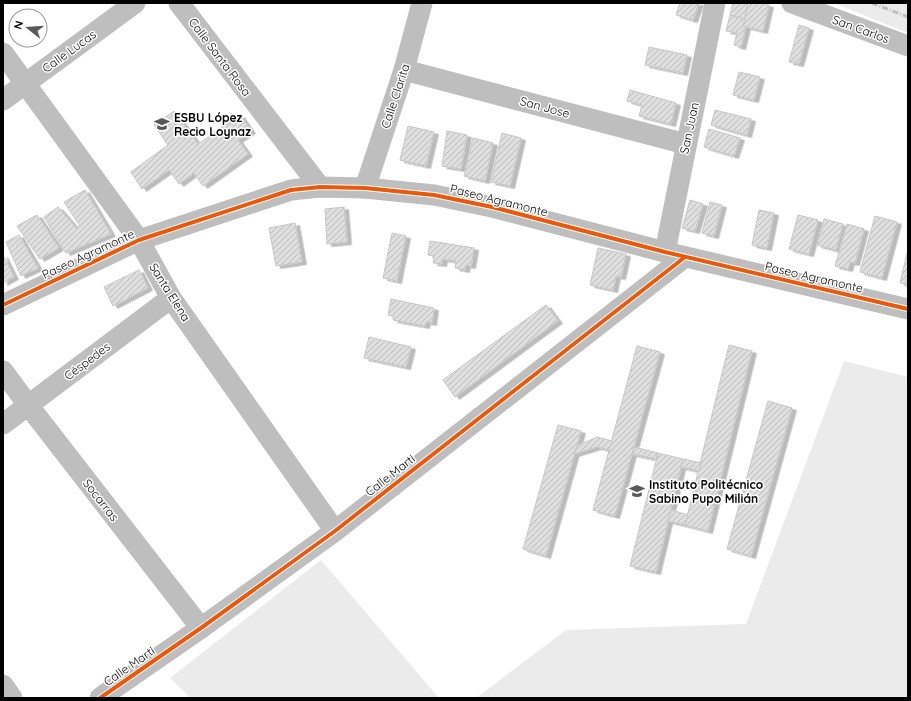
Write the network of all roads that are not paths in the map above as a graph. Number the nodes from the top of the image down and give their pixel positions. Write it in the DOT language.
graph roads {
  1 [pos="135,3"];
  2 [pos="179,3"];
  3 [pos="715,3"];
  4 [pos="792,3"];
  5 [pos="418,6"];
  6 [pos="908,46"];
  7 [pos="3,53"];
  8 [pos="404,70"];
  9 [pos="25,83"];
  10 [pos="3,100"];
  11 [pos="686,144"];
  12 [pos="320,187"];
  13 [pos="365,188"];
  14 [pos="139,240"];
  15 [pos="665,252"];
  16 [pos="685,257"];
  17 [pos="171,298"];
  18 [pos="3,305"];
  19 [pos="908,309"];
  20 [pos="3,371"];
  21 [pos="28,405"];
  22 [pos="3,424"];
  23 [pos="335,531"];
  24 [pos="201,628"];
  25 [pos="3,685"];
  26 [pos="12,698"];
  27 [pos="100,698"];
  1 -- 9 [label="street, Calle Lucas"];
  2 -- 12 [label="street, Calle Santa Rosa"];
  3 -- 11 [label="street, San Juan"];
  4 -- 6 [label="street, San Carlos"];
  5 -- 8 [label="street, Calle Clarita"];
  7 -- 9 [label="street, Santa Elena"];
  8 -- 11 [label="street, San Jose"];
  8 -- 13 [label="street, Calle Clarita"];
  9 -- 10 [label="street, Calle Lucas"];
  9 -- 14 [label="street, Santa Elena"];
  11 -- 15 [label="street, San Juan"];
  12 -- 13 [label="street, Paseo Agramonte"];
  12 -- 14 [label="street, Paseo Agramonte"];
  13 -- 15 [label="street, Paseo Agramonte"];
  14 -- 17 [label="street, Santa Elena"];
  14 -- 18 [label="street, Paseo Agramonte"];
  15 -- 16 [label="street, Paseo Agramonte"];
  16 -- 19 [label="street, Paseo Agramonte"];
  16 -- 23 [label="street, Calle Marti"];
  17 -- 21 [label="street, Céspedes"];
  17 -- 23 [label="street, Santa Elena"];
  20 -- 21 [label="street, Socarras"];
  21 -- 22 [label="street, Céspedes"];
  21 -- 24 [label="street, Socarras"];
  23 -- 24 [label="street, Calle Marti"];
  24 -- 27 [label="street, Calle Marti"];
  25 -- 26 [label="street"];
}
